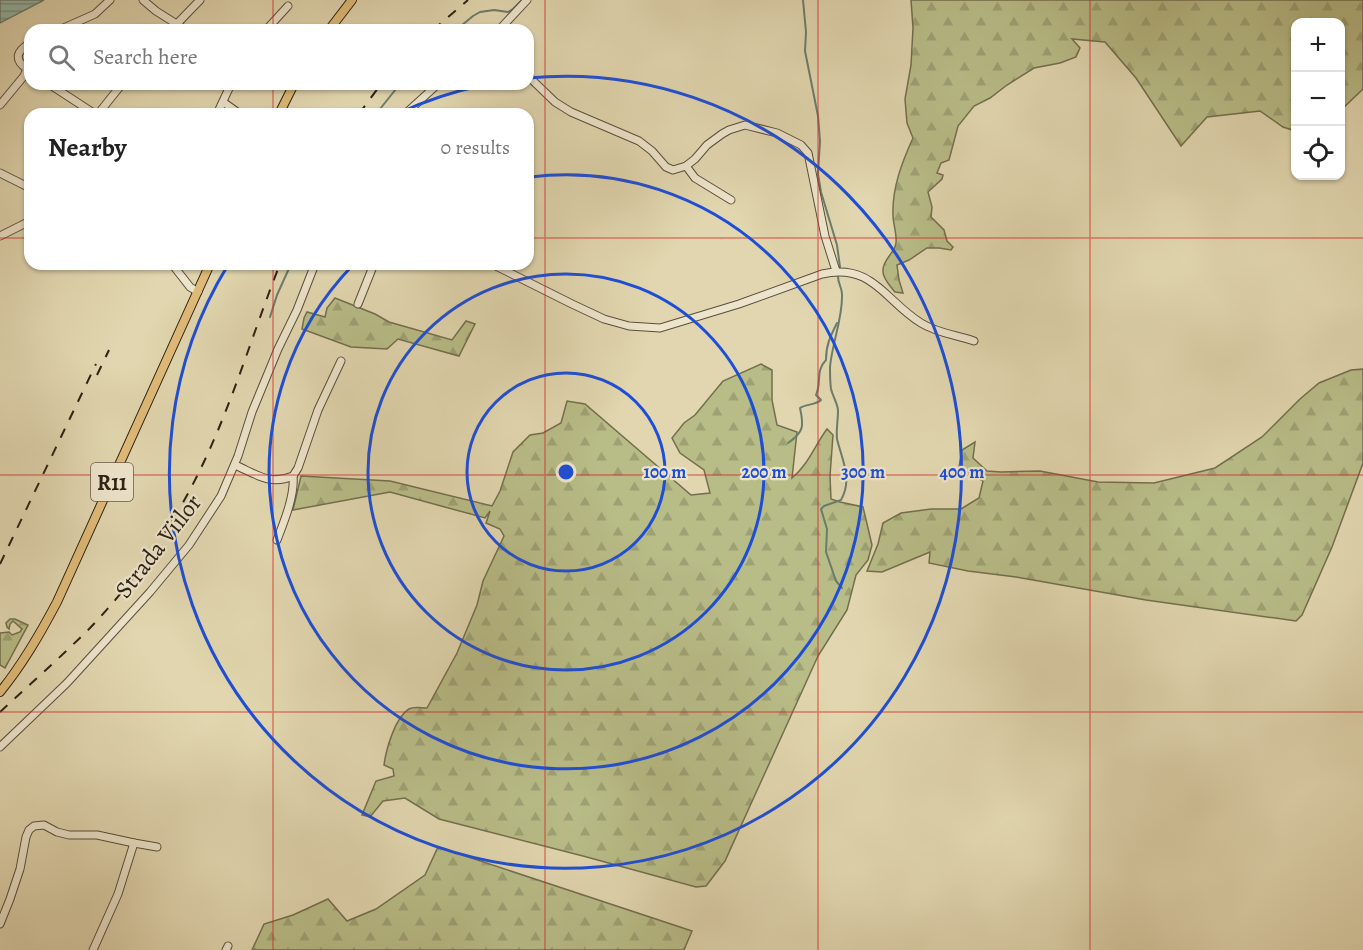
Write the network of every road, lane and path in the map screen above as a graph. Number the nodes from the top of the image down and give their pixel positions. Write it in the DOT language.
graph roads {
  1 [pos="110,0"];
  2 [pos="143,0"];
  3 [pos="200,0"];
  4 [pos="352,0"];
  5 [pos="527,0"];
  6 [pos="288,6"];
  7 [pos="72,24"];
  8 [pos="178,24"];
  9 [pos="272,24"];
  10 [pos="334,24"];
  11 [pos="505,24"];
  12 [pos="24,47"];
  13 [pos="24,67"];
  14 [pos="24,76"];
  15 [pos="534,82"];
  16 [pos="59,90"];
  17 [pos="118,90"];
  18 [pos="228,90"];
  19 [pos="291,90"];
  20 [pos="431,90"];
  21 [pos="223,102"];
  22 [pos="0,105"];
  23 [pos="87,108"];
  24 [pos="102,108"];
  25 [pos="220,108"];
  26 [pos="232,108"];
  27 [pos="282,108"];
  28 [pos="412,108"];
  29 [pos="686,166"];
  30 [pos="0,173"];
  31 [pos="24,185"];
  32 [pos="730,200"];
  33 [pos="24,224"];
  34 [pos="0,236"];
  35 [pos="177,270"];
  36 [pos="207,270"];
  37 [pos="313,270"];
  38 [pos="372,270"];
  39 [pos="504,270"];
  40 [pos="836,271"];
  41 [pos="198,292"];
  42 [pos="358,304"];
  43 [pos="974,341"];
  44 [pos="341,361"];
  45 [pos="235,465"];
  46 [pos="293,476"];
  47 [pos="277,540"];
  48 [pos="0,692"];
  49 [pos="0,747"];
  50 [pos="134,843"];
  51 [pos="157,848"];
  52 [pos="0,924"];
  53 [pos="93,950"];
  1 -- 7 [label="street"];
  2 -- 8 [label="street"];
  3 -- 8 [label="street"];
  4 -- 10 [label="main road"];
  5 -- 11 [label="street"];
  6 -- 9 [label="street"];
  12 -- 13 [label="street"];
  14 -- 22 [label="street"];
  15 -- 29 [label="street"];
  16 -- 23 [label="street"];
  17 -- 24 [label="street"];
  18 -- 21 [label="street"];
  19 -- 27 [label="main road"];
  20 -- 28 [label="street"];
  21 -- 25 [label="street"];
  21 -- 26 [label="street"];
  29 -- 32 [label="street"];
  29 -- 40 [label="street"];
  30 -- 31 [label="street"];
  33 -- 34 [label="street"];
  35 -- 41 [label="street"];
  36 -- 41 [label="main road, R11"];
  37 -- 45 [label="street, Strada Viilor"];
  38 -- 42 [label="street"];
  39 -- 40 [label="street"];
  40 -- 43 [label="street"];
  41 -- 48 [label="main road, R11"];
  44 -- 46 [label="street"];
  45 -- 46 [label="street"];
  45 -- 49 [label="street, Strada Viilor"];
  46 -- 47 [label="street"];
  50 -- 51 [label="street"];
  50 -- 52 [label="street"];
  50 -- 53 [label="street"];
}
